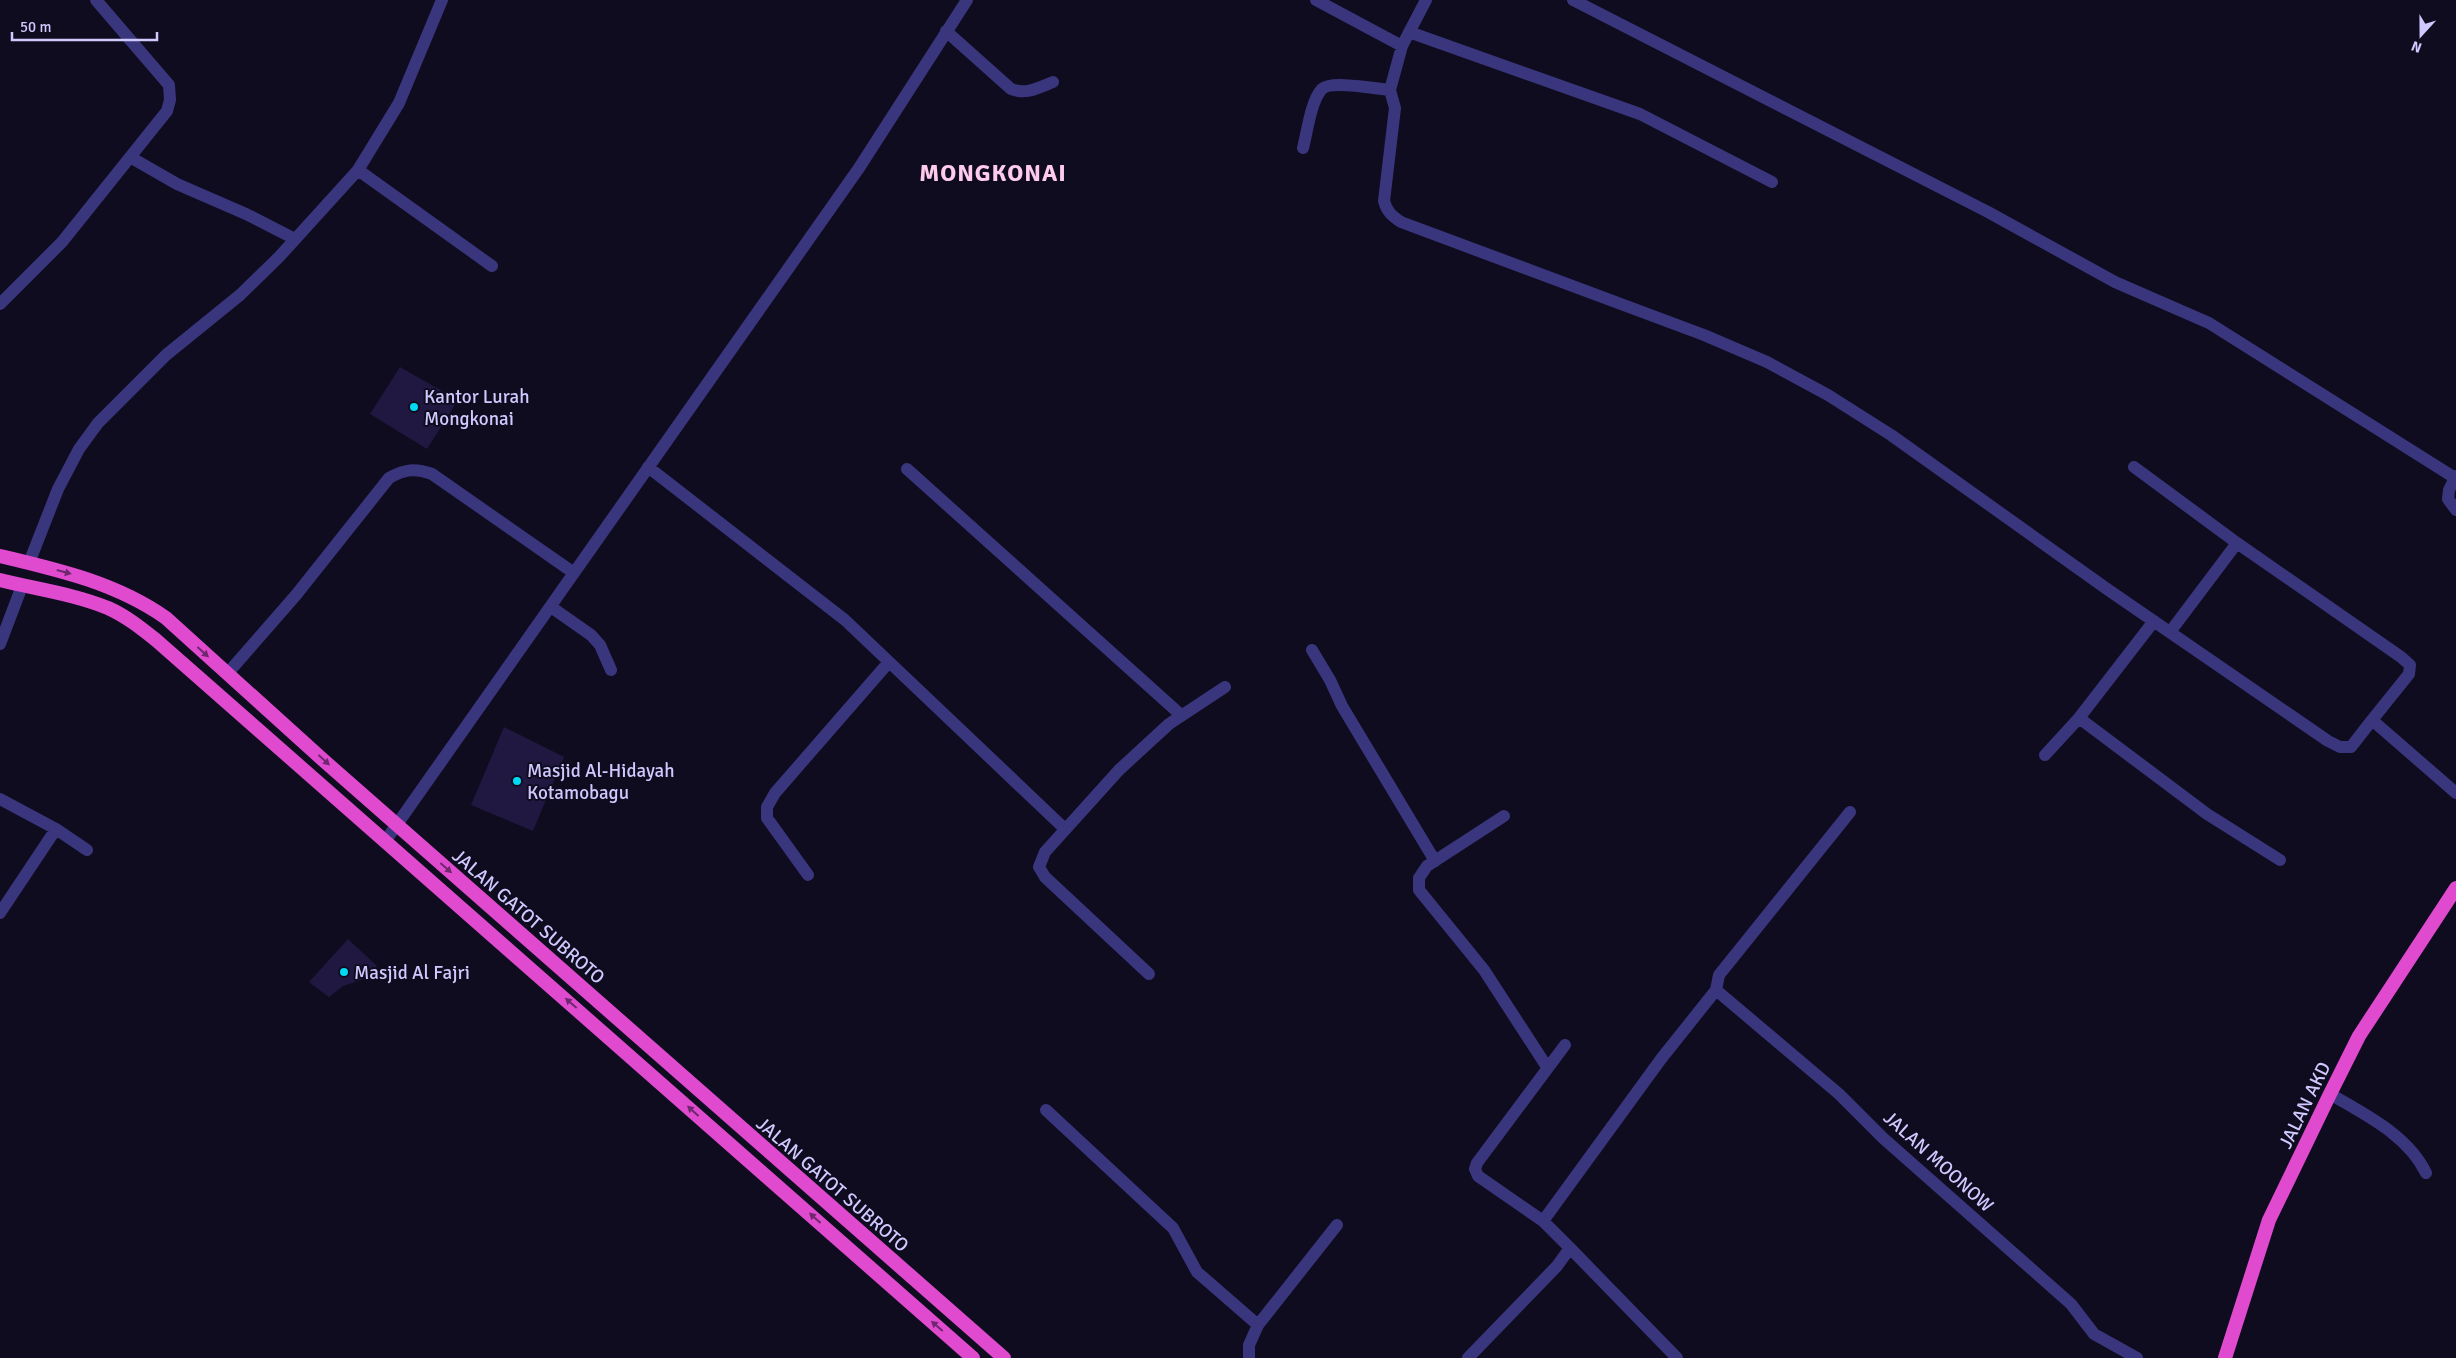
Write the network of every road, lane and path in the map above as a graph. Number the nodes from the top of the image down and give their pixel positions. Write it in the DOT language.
graph roads {
  1 [pos="96,0"];
  2 [pos="442,0"];
  3 [pos="967,0"];
  4 [pos="1316,0"];
  5 [pos="1426,0"];
  6 [pos="1573,0"];
  7 [pos="946,31"];
  8 [pos="1409,32"];
  9 [pos="1402,46"];
  10 [pos="1053,82"];
  11 [pos="1390,90"];
  12 [pos="1303,148"];
  13 [pos="130,157"];
  14 [pos="358,170"];
  15 [pos="1772,182"];
  16 [pos="295,238"];
  17 [pos="492,266"];
  18 [pos="0,304"];
  19 [pos="648,467"];
  20 [pos="2134,467"];
  21 [pos="908,469"];
  22 [pos="2455,477"];
  23 [pos="2456,510"];
  24 [pos="2237,543"];
  25 [pos="0,556"];
  26 [pos="29,563"];
  27 [pos="574,573"];
  28 [pos="0,580"];
  29 [pos="22,586"];
  30 [pos="550,607"];
  31 [pos="2154,621"];
  32 [pos="2170,632"];
  33 [pos="0,644"];
  34 [pos="1312,650"];
  35 [pos="889,662"];
  36 [pos="611,670"];
  37 [pos="227,674"];
  38 [pos="1224,687"];
  39 [pos="1181,715"];
  40 [pos="2078,718"];
  41 [pos="2372,720"];
  42 [pos="2045,755"];
  43 [pos="2456,793"];
  44 [pos="0,799"];
  45 [pos="1850,812"];
  46 [pos="1504,816"];
  47 [pos="397,825"];
  48 [pos="56,829"];
  49 [pos="1065,829"];
  50 [pos="386,840"];
  51 [pos="88,850"];
  52 [pos="2280,860"];
  53 [pos="1435,861"];
  54 [pos="808,875"];
  55 [pos="2456,888"];
  56 [pos="0,913"];
  57 [pos="1149,974"];
  58 [pos="1716,990"];
  59 [pos="1565,1044"];
  60 [pos="1547,1067"];
  61 [pos="2330,1094"];
  62 [pos="1046,1110"];
  63 [pos="2426,1173"];
  64 [pos="1543,1221"];
  65 [pos="1337,1225"];
  66 [pos="1570,1248"];
  67 [pos="1258,1325"];
  68 [pos="973,1358"];
  69 [pos="1004,1358"];
  70 [pos="1249,1358"];
  71 [pos="1468,1358"];
  72 [pos="1677,1358"];
  73 [pos="2137,1358"];
  74 [pos="2225,1358"];
  1 -- 13 [label="street"];
  2 -- 14 [label="street"];
  3 -- 7 [label="street"];
  4 -- 9 [label="street"];
  5 -- 8 [label="street"];
  6 -- 22 [label="street"];
  7 -- 10 [label="street"];
  7 -- 19 [label="street"];
  8 -- 9 [label="street"];
  8 -- 15 [label="street"];
  9 -- 11 [label="street"];
  11 -- 12 [label="street"];
  11 -- 31 [label="street"];
  13 -- 16 [label="street"];
  13 -- 18 [label="street"];
  14 -- 16 [label="street"];
  14 -- 17 [label="street"];
  16 -- 26 [label="street"];
  19 -- 27 [label="street"];
  19 -- 35 [label="street"];
  20 -- 24 [label="street"];
  21 -- 39 [label="street"];
  22 -- 23 [label="street"];
  24 -- 32 [label="street"];
  24 -- 41 [label="street"];
  25 -- 26 [label="highway, JALAN GATOT SUBROTO"];
  26 -- 37 [label="highway, JALAN GATOT SUBROTO, one-way"];
  27 -- 30 [label="street"];
  27 -- 37 [label="street"];
  28 -- 29 [label="highway, JALAN GATOT SUBROTO"];
  29 -- 33 [label="street"];
  29 -- 50 [label="highway, JALAN GATOT SUBROTO"];
  30 -- 36 [label="street"];
  30 -- 47 [label="street"];
  31 -- 32 [label="street"];
  31 -- 40 [label="street"];
  32 -- 41 [label="street"];
  34 -- 53 [label="street"];
  35 -- 49 [label="street"];
  35 -- 54 [label="street"];
  37 -- 47 [label="highway, JALAN GATOT SUBROTO, one-way"];
  38 -- 39 [label="street"];
  39 -- 49 [label="street"];
  40 -- 42 [label="street"];
  40 -- 52 [label="street"];
  41 -- 43 [label="street"];
  44 -- 48 [label="street"];
  45 -- 58 [label="street"];
  46 -- 53 [label="street"];
  47 -- 50 [label="street"];
  47 -- 69 [label="highway, JALAN GATOT SUBROTO, one-way"];
  48 -- 51 [label="street"];
  48 -- 56 [label="street"];
  49 -- 57 [label="street"];
  68 -- 50 [label="highway, JALAN GATOT SUBROTO, one-way"];
  53 -- 60 [label="street"];
  55 -- 61 [label="highway, JALAN AKD"];
  58 -- 64 [label="street"];
  58 -- 73 [label="street, JALAN MOONOW"];
  59 -- 60 [label="street"];
  60 -- 64 [label="street"];
  61 -- 63 [label="street"];
  61 -- 74 [label="highway, JALAN AKD"];
  62 -- 67 [label="street"];
  64 -- 66 [label="street"];
  65 -- 67 [label="street"];
  66 -- 71 [label="street"];
  66 -- 72 [label="street"];
  67 -- 70 [label="street"];
}
